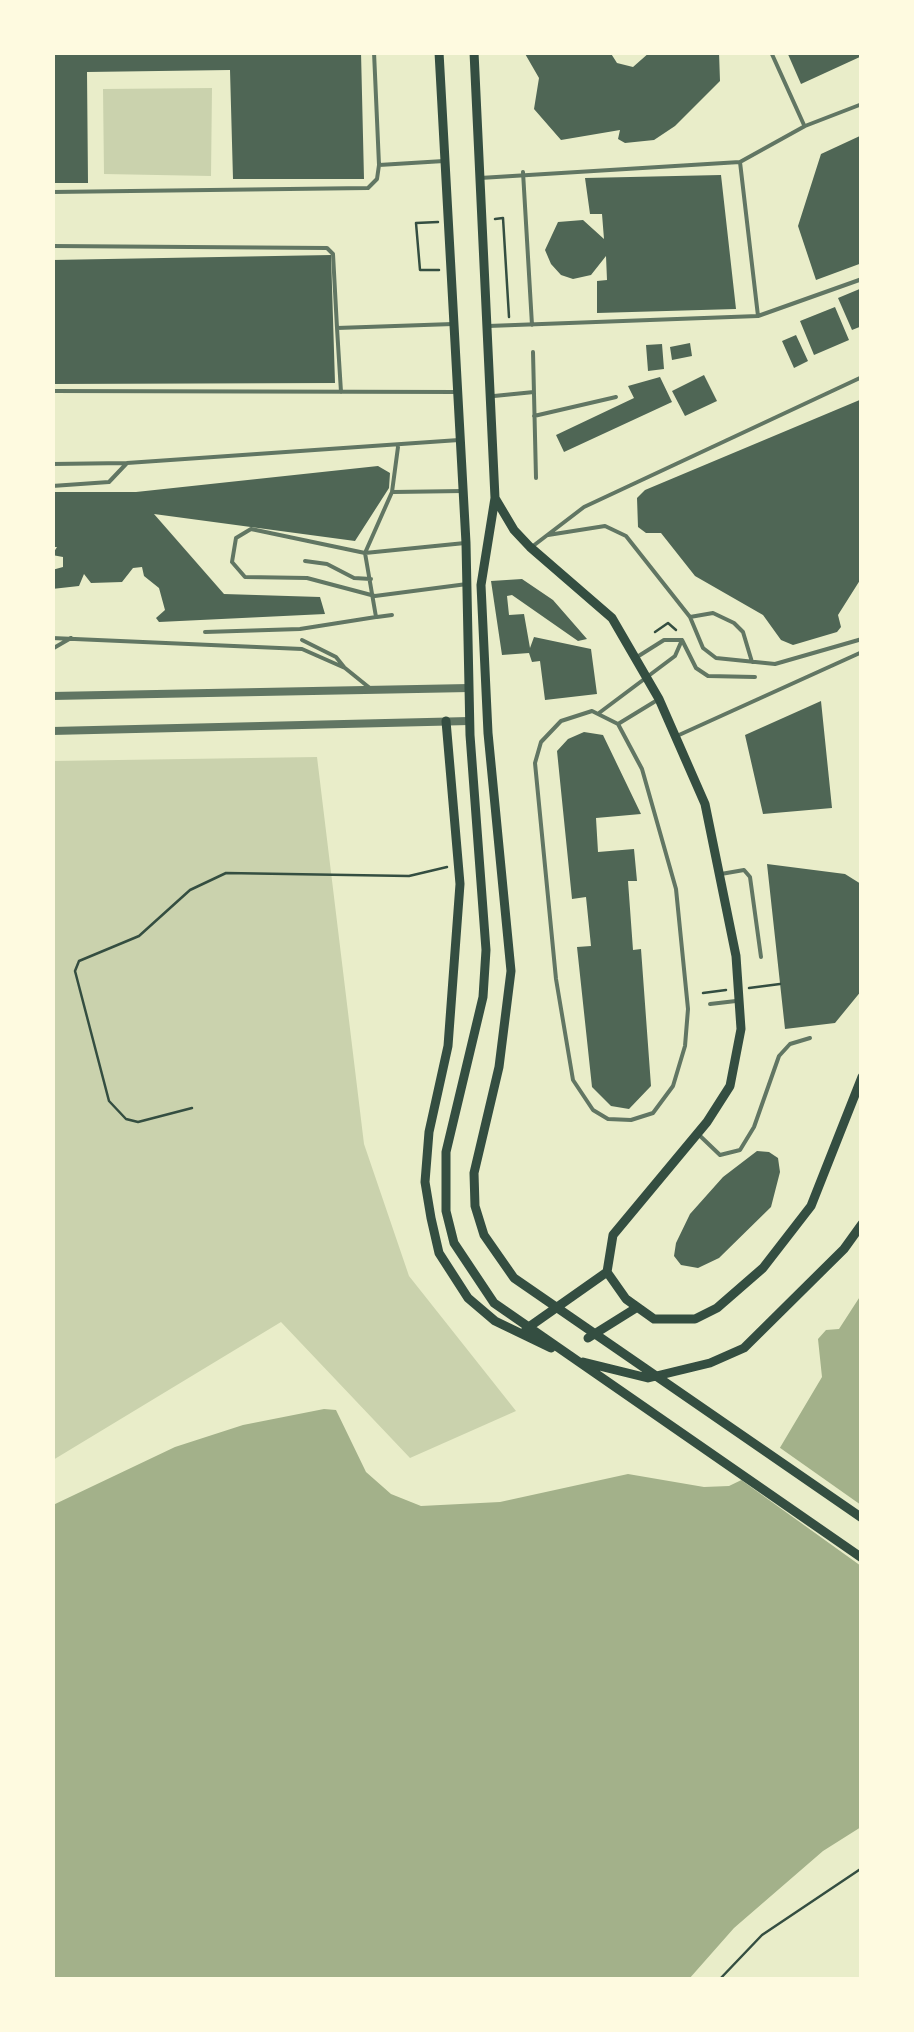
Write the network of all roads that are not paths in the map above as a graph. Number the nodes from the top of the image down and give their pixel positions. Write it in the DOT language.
graph roads {
  1 [pos="374,52"];
  2 [pos="440,52"];
  3 [pos="474,52"];
  4 [pos="771,52"];
  5 [pos="862,104"];
  6 [pos="805,126"];
  7 [pos="444,160"];
  8 [pos="740,162"];
  9 [pos="378,165"];
  10 [pos="523,172"];
  11 [pos="480,178"];
  12 [pos="52,192"];
  13 [pos="52,246"];
  14 [pos="862,280"];
  15 [pos="758,316"];
  16 [pos="453,324"];
  17 [pos="532,325"];
  18 [pos="485,326"];
  19 [pos="337,328"];
  20 [pos="533,352"];
  21 [pos="862,377"];
  22 [pos="52,391"];
  23 [pos="341,392"];
  24 [pos="457,392"];
  25 [pos="534,392"];
  26 [pos="489,396"];
  27 [pos="616,397"];
  28 [pos="534,416"];
  29 [pos="460,440"];
  30 [pos="398,446"];
  31 [pos="52,464"];
  32 [pos="128,464"];
  33 [pos="536,478"];
  34 [pos="52,486"];
  35 [pos="392,492"];
  36 [pos="463,492"];
  37 [pos="495,498"];
  38 [pos="548,535"];
  39 [pos="466,543"];
  40 [pos="530,548"];
  41 [pos="365,553"];
  42 [pos="305,561"];
  43 [pos="371,579"];
  44 [pos="467,584"];
  45 [pos="375,596"];
  46 [pos="392,615"];
  47 [pos="690,617"];
  48 [pos="376,618"];
  49 [pos="300,629"];
  50 [pos="205,632"];
  51 [pos="52,638"];
  52 [pos="72,638"];
  53 [pos="862,639"];
  54 [pos="302,640"];
  55 [pos="682,640"];
  56 [pos="52,648"];
  57 [pos="302,649"];
  58 [pos="862,652"];
  59 [pos="636,657"];
  60 [pos="752,662"];
  61 [pos="345,668"];
  62 [pos="646,676"];
  63 [pos="755,677"];
  64 [pos="469,688"];
  65 [pos="372,690"];
  66 [pos="52,696"];
  67 [pos="659,699"];
  68 [pos="599,712"];
  69 [pos="469,721"];
  70 [pos="446,722"];
  71 [pos="618,724"];
  72 [pos="52,731"];
  73 [pos="676,736"];
  74 [pos="722,874"];
  75 [pos="761,957"];
  76 [pos="740,1001"];
  77 [pos="710,1004"];
  78 [pos="810,1038"];
  79 [pos="862,1076"];
  80 [pos="698,1133"];
  81 [pos="862,1224"];
  82 [pos="608,1272"];
  83 [pos="636,1308"];
  84 [pos="519,1334"];
  85 [pos="588,1338"];
  86 [pos="862,1518"];
  87 [pos="862,1558"];
  1 -- 9 [label="lane"];
  2 -- 7 [label="main road"];
  3 -- 11 [label="main road"];
  4 -- 6 [label="lane"];
  5 -- 6 [label="lane"];
  6 -- 8 [label="lane"];
  7 -- 9 [label="lane"];
  7 -- 16 [label="main road"];
  8 -- 10 [label="lane"];
  8 -- 15 [label="lane"];
  9 -- 12 [label="lane"];
  10 -- 11 [label="lane"];
  10 -- 17 [label="lane"];
  11 -- 18 [label="main road"];
  13 -- 19 [label="lane"];
  14 -- 15 [label="lane"];
  15 -- 17 [label="lane"];
  16 -- 19 [label="lane"];
  16 -- 24 [label="main road"];
  17 -- 18 [label="lane"];
  18 -- 26 [label="main road"];
  19 -- 23 [label="lane"];
  20 -- 25 [label="lane"];
  21 -- 38 [label="lane"];
  22 -- 23 [label="lane"];
  23 -- 24 [label="lane"];
  24 -- 29 [label="main road"];
  25 -- 26 [label="lane"];
  25 -- 28 [label="lane"];
  26 -- 37 [label="main road"];
  27 -- 28 [label="lane"];
  28 -- 33 [label="lane"];
  29 -- 30 [label="lane"];
  29 -- 36 [label="main road"];
  30 -- 32 [label="lane"];
  30 -- 35 [label="lane"];
  31 -- 32 [label="lane"];
  32 -- 34 [label="lane"];
  35 -- 36 [label="lane"];
  35 -- 41 [label="lane"];
  36 -- 39 [label="main road"];
  37 -- 40 [label="main road"];
  37 -- 86 [label="main road"];
  38 -- 40 [label="lane"];
  38 -- 47 [label="lane"];
  39 -- 41 [label="lane"];
  39 -- 44 [label="main road"];
  40 -- 59 [label="main road"];
  41 -- 43 [label="lane"];
  41 -- 45 [label="lane"];
  42 -- 43 [label="lane"];
  43 -- 45 [label="lane"];
  44 -- 45 [label="lane"];
  44 -- 64 [label="main road"];
  45 -- 48 [label="lane"];
  46 -- 48 [label="lane"];
  47 -- 60 [label="lane"];
  47 -- 60 [label="lane"];
  48 -- 49 [label="lane"];
  49 -- 50 [label="lane"];
  49 -- 54 [label="lane"];
  51 -- 52 [label="lane"];
  52 -- 56 [label="lane"];
  52 -- 57 [label="lane"];
  53 -- 60 [label="lane"];
  54 -- 57 [label="lane"];
  54 -- 61 [label="lane"];
  55 -- 59 [label="lane"];
  55 -- 62 [label="lane"];
  55 -- 63 [label="lane"];
  57 -- 61 [label="lane"];
  58 -- 73 [label="lane"];
  59 -- 62 [label="main road"];
  61 -- 65 [label="lane"];
  62 -- 67 [label="main road"];
  62 -- 68 [label="lane"];
  64 -- 65 [label="street"];
  64 -- 69 [label="main road"];
  65 -- 66 [label="street"];
  67 -- 71 [label="lane"];
  67 -- 73 [label="main road"];
  68 -- 71 [label="lane"];
  68 -- 71 [label="lane"];
  69 -- 70 [label="street"];
  69 -- 87 [label="main road"];
  70 -- 72 [label="street"];
  70 -- 84 [label="main road"];
  73 -- 74 [label="main road"];
  74 -- 75 [label="lane"];
  74 -- 76 [label="main road"];
  76 -- 77 [label="lane"];
  76 -- 80 [label="main road"];
  78 -- 80 [label="lane"];
  79 -- 83 [label="main road"];
  80 -- 82 [label="main road"];
  81 -- 84 [label="main road"];
  82 -- 83 [label="main road"];
  82 -- 84 [label="main road"];
  83 -- 85 [label="main road"];
}
